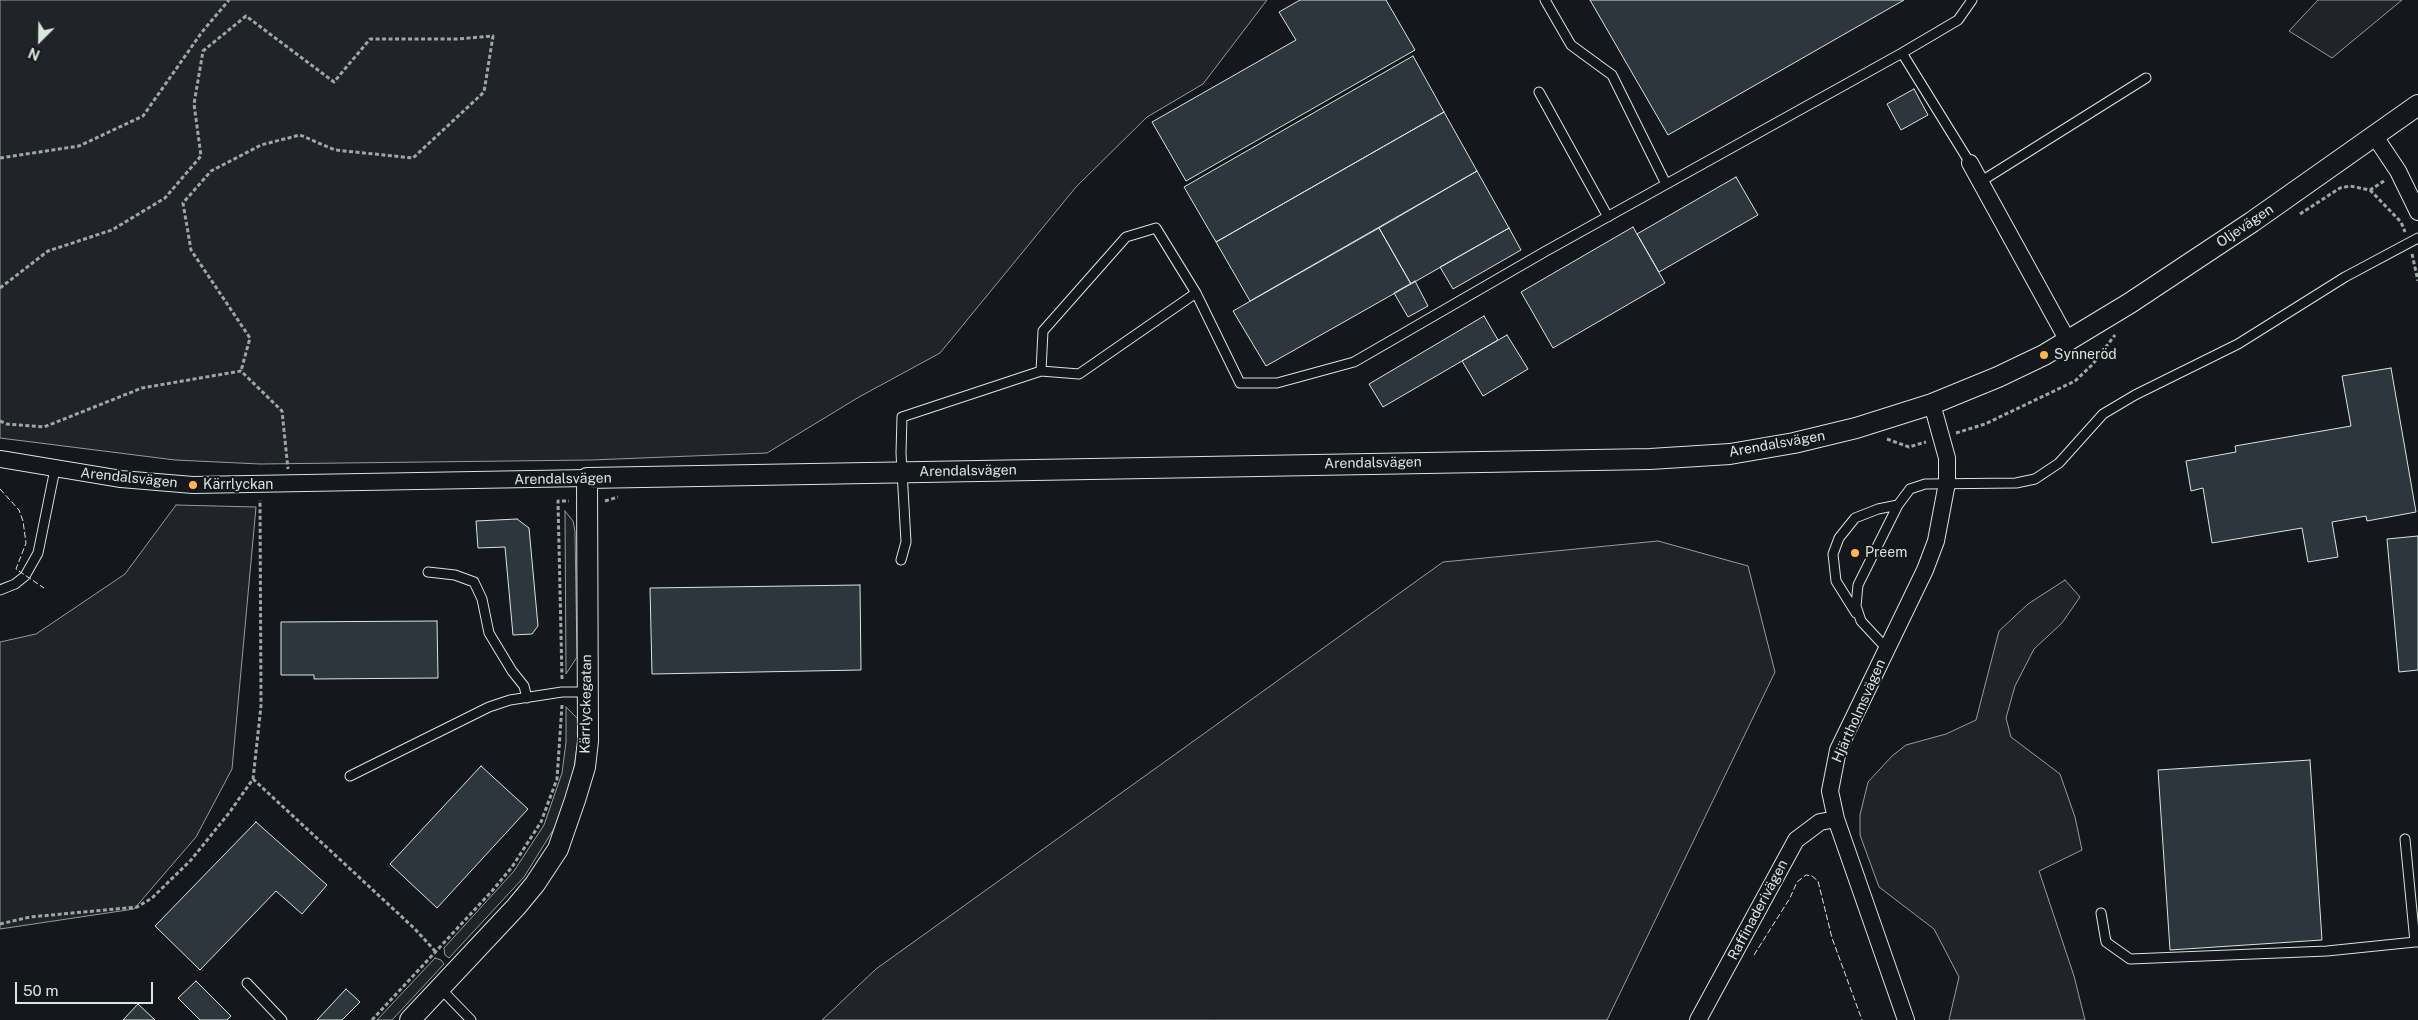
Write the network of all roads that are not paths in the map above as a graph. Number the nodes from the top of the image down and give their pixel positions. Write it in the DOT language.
graph roads {
  1 [pos="1545,0"];
  2 [pos="1972,0"];
  3 [pos="1902,53"];
  4 [pos="2146,78"];
  5 [pos="1539,92"];
  6 [pos="2418,105"];
  7 [pos="2374,135"];
  8 [pos="1970,163"];
  9 [pos="1980,182"];
  10 [pos="1666,184"];
  11 [pos="2418,210"];
  12 [pos="1608,217"];
  13 [pos="2418,238"];
  14 [pos="1196,293"];
  15 [pos="2068,341"];
  16 [pos="1042,371"];
  17 [pos="1932,404"];
  18 [pos="0,459"];
  19 [pos="55,469"];
  20 [pos="903,472"];
  21 [pos="587,478"];
  22 [pos="1947,482"];
  23 [pos="1898,505"];
  24 [pos="901,560"];
  25 [pos="428,572"];
  26 [pos="0,590"];
  27 [pos="1861,621"];
  28 [pos="1887,649"];
  29 [pos="588,692"];
  30 [pos="527,698"];
  31 [pos="350,776"];
  32 [pos="1836,819"];
  33 [pos="2405,839"];
  34 [pos="2101,913"];
  35 [pos="2416,942"];
  36 [pos="247,983"];
  37 [pos="440,988"];
  38 [pos="282,1020"];
  39 [pos="410,1020"];
  40 [pos="471,1020"];
  41 [pos="1698,1020"];
  42 [pos="1906,1020"];
  1 -- 10 [label="lane"];
  2 -- 3 [label="lane"];
  3 -- 8 [label="lane"];
  3 -- 10 [label="lane"];
  4 -- 9 [label="lane"];
  5 -- 12 [label="lane"];
  6 -- 7 [label="street, Oljevägen"];
  7 -- 11 [label="street"];
  7 -- 15 [label="street, Oljevägen"];
  8 -- 9 [label="street"];
  9 -- 15 [label="street"];
  10 -- 12 [label="lane"];
  12 -- 14 [label="lane"];
  13 -- 22 [label="lane"];
  14 -- 16 [label="lane"];
  14 -- 16 [label="lane"];
  15 -- 17 [label="street, Oljevägen"];
  16 -- 20 [label="lane"];
  17 -- 20 [label="street, Arendalsvägen"];
  17 -- 22 [label="street, Hjärtholmsvägen"];
  18 -- 19 [label="street, Arendalsvägen"];
  19 -- 21 [label="street, Arendalsvägen"];
  19 -- 26 [label="lane"];
  20 -- 21 [label="street, Arendalsvägen"];
  20 -- 24 [label="lane"];
  21 -- 29 [label="street, Kärrlyckegatan"];
  22 -- 23 [label="lane"];
  22 -- 28 [label="street, Hjärtholmsvägen"];
  23 -- 27 [label="lane"];
  23 -- 27 [label="lane"];
  25 -- 30 [label="lane"];
  27 -- 28 [label="lane"];
  28 -- 32 [label="street, Hjärtholmsvägen"];
  29 -- 30 [label="lane"];
  29 -- 37 [label="street, Kärrlyckegatan"];
  30 -- 31 [label="lane"];
  32 -- 41 [label="street, Raffinaderivägen"];
  32 -- 42 [label="street, Hjärtholmsvägen"];
  33 -- 35 [label="lane"];
  34 -- 35 [label="lane"];
  36 -- 38 [label="lane"];
  37 -- 39 [label="street, Kärrlyckegatan"];
  37 -- 40 [label="lane"];
}
